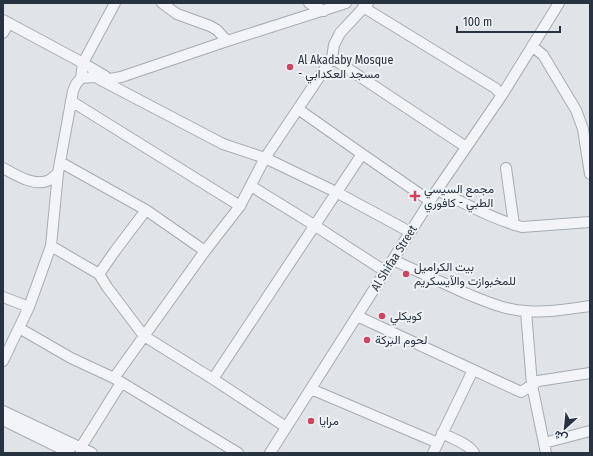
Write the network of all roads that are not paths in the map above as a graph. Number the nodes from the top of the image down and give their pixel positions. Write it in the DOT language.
graph roads {
  1 [pos="115,3"];
  2 [pos="162,3"];
  3 [pos="309,3"];
  4 [pos="346,3"];
  5 [pos="559,3"];
  6 [pos="366,5"];
  7 [pos="324,11"];
  8 [pos="6,22"];
  9 [pos="3,33"];
  10 [pos="227,41"];
  11 [pos="532,46"];
  12 [pos="332,58"];
  13 [pos="83,63"];
  14 [pos="94,77"];
  15 [pos="81,78"];
  16 [pos="110,79"];
  17 [pos="502,95"];
  18 [pos="71,101"];
  19 [pos="298,109"];
  20 [pos="466,147"];
  21 [pos="362,154"];
  22 [pos="265,158"];
  23 [pos="60,162"];
  24 [pos="3,168"];
  25 [pos="506,168"];
  26 [pos="58,173"];
  27 [pos="590,174"];
  28 [pos="251,186"];
  29 [pos="437,190"];
  30 [pos="336,192"];
  31 [pos="430,200"];
  32 [pos="240,206"];
  33 [pos="146,210"];
  34 [pos="590,222"];
  35 [pos="514,224"];
  36 [pos="314,225"];
  37 [pos="410,232"];
  38 [pos="51,246"];
  39 [pos="205,251"];
  40 [pos="393,260"];
  41 [pos="386,272"];
  42 [pos="99,274"];
  43 [pos="3,297"];
  44 [pos="590,306"];
  45 [pos="29,307"];
  46 [pos="526,311"];
  47 [pos="357,316"];
  48 [pos="19,328"];
  49 [pos="144,336"];
  50 [pos="3,361"];
  51 [pos="473,370"];
  52 [pos="590,373"];
  53 [pos="214,379"];
  54 [pos="117,381"];
  55 [pos="532,385"];
  56 [pos="311,389"];
  57 [pos="3,411"];
  58 [pos="3,420"];
  59 [pos="286,427"];
  60 [pos="590,431"];
  61 [pos="440,438"];
  62 [pos="545,448"];
  63 [pos="81,450"];
  64 [pos="70,453"];
  65 [pos="92,453"];
  66 [pos="238,453"];
  67 [pos="270,453"];
  68 [pos="433,453"];
  69 [pos="474,453"];
  1 -- 13 [label="street"];
  2 -- 10 [label="street"];
  3 -- 7 [label="street"];
  4 -- 7 [label="street"];
  5 -- 11 [label="street, Al Shifaa Street"];
  6 -- 12 [label="street"];
  6 -- 17 [label="street"];
  7 -- 10 [label="street"];
  8 -- 9 [label="street"];
  8 -- 13 [label="street"];
  10 -- 16 [label="street"];
  11 -- 17 [label="street, Al Shifaa Street"];
  11 -- 27 [label="street"];
  12 -- 19 [label="street"];
  12 -- 20 [label="street"];
  13 -- 15 [label="street"];
  13 -- 16 [label="street"];
  14 -- 15 [label="street"];
  14 -- 16 [label="street"];
  14 -- 22 [label="street"];
  15 -- 18 [label="street"];
  17 -- 20 [label="street, Al Shifaa Street"];
  18 -- 23 [label="street"];
  18 -- 32 [label="street"];
  19 -- 21 [label="street"];
  19 -- 22 [label="street"];
  20 -- 29 [label="street, Al Shifaa Street"];
  21 -- 30 [label="street"];
  21 -- 31 [label="street"];
  22 -- 28 [label="street"];
  22 -- 30 [label="street"];
  23 -- 26 [label="street"];
  23 -- 33 [label="street"];
  24 -- 26 [label="street"];
  25 -- 35 [label="street"];
  26 -- 38 [label="street"];
  28 -- 32 [label="street"];
  28 -- 36 [label="street"];
  29 -- 31 [label="street, Al Shifaa Street"];
  29 -- 35 [label="street"];
  30 -- 36 [label="street"];
  30 -- 37 [label="street"];
  31 -- 37 [label="street, Al Shifaa Street"];
  32 -- 39 [label="street"];
  33 -- 39 [label="street"];
  33 -- 42 [label="street"];
  34 -- 35 [label="street"];
  36 -- 41 [label="street"];
  36 -- 53 [label="street"];
  37 -- 40 [label="street, Al Shifaa Street"];
  38 -- 42 [label="street"];
  38 -- 45 [label="street"];
  39 -- 49 [label="street"];
  40 -- 41 [label="street, Al Shifaa Street"];
  40 -- 46 [label="street"];
  41 -- 47 [label="street, Al Shifaa Street"];
  42 -- 49 [label="street"];
  43 -- 45 [label="street"];
  44 -- 46 [label="street"];
  45 -- 48 [label="street"];
  46 -- 55 [label="street"];
  47 -- 51 [label="street"];
  47 -- 56 [label="street, Al Shifaa Street"];
  48 -- 50 [label="street"];
  48 -- 54 [label="street"];
  49 -- 53 [label="street"];
  49 -- 54 [label="street"];
  51 -- 55 [label="street"];
  51 -- 61 [label="street"];
  52 -- 55 [label="street"];
  53 -- 59 [label="street"];
  54 -- 63 [label="street"];
  54 -- 66 [label="street"];
  55 -- 62 [label="street"];
  56 -- 59 [label="street, Al Shifaa Street"];
  56 -- 61 [label="street"];
  57 -- 63 [label="street"];
  58 -- 64 [label="street"];
  59 -- 67 [label="street, Al Shifaa Street"];
  60 -- 62 [label="street"];
  61 -- 68 [label="street"];
  61 -- 69 [label="street"];
  63 -- 65 [label="street"];
}
